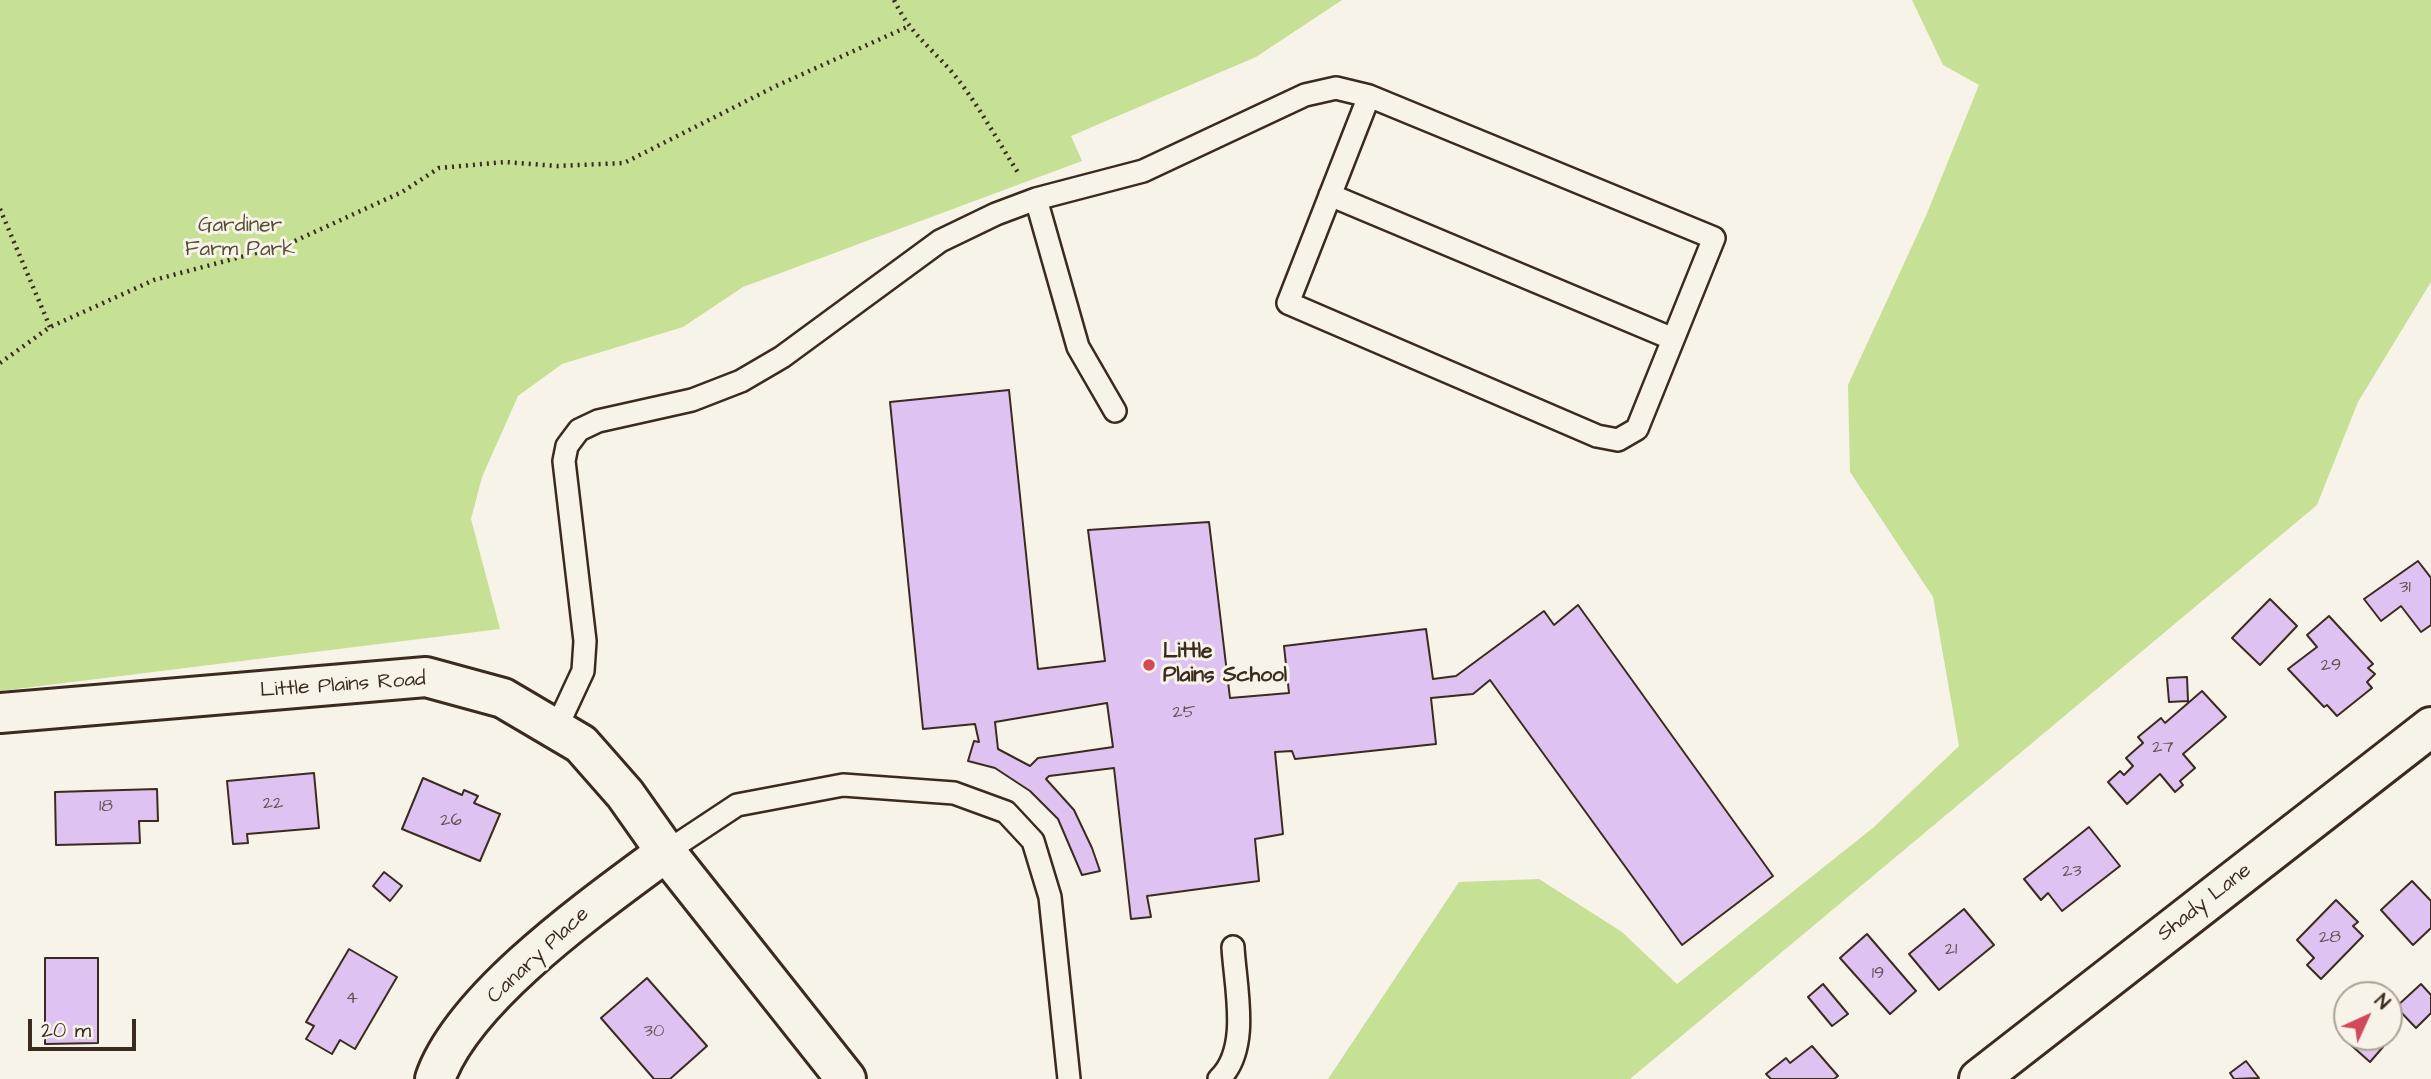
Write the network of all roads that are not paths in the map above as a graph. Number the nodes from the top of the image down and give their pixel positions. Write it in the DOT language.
graph roads {
  1 [pos="1369,96"];
  2 [pos="1330,195"];
  3 [pos="1036,199"];
  4 [pos="1673,339"];
  5 [pos="1115,411"];
  6 [pos="0,713"];
  7 [pos="2431,726"];
  8 [pos="556,729"];
  9 [pos="666,852"];
  10 [pos="1233,947"];
  11 [pos="435,1079"];
  12 [pos="846,1079"];
  13 [pos="1069,1079"];
  14 [pos="1219,1079"];
  15 [pos="1979,1079"];
  1 -- 2 [label="lane"];
  1 -- 3 [label="lane"];
  1 -- 4 [label="lane"];
  2 -- 4 [label="lane"];
  2 -- 4 [label="lane"];
  3 -- 5 [label="lane"];
  3 -- 8 [label="lane"];
  6 -- 8 [label="street, Little Plains Road"];
  7 -- 15 [label="street, Shady Lane"];
  8 -- 9 [label="street, Little Plains Road"];
  9 -- 11 [label="street, Canary Place"];
  9 -- 12 [label="street, Little Plains Road"];
  9 -- 13 [label="lane"];
  10 -- 14 [label="lane"];
}
